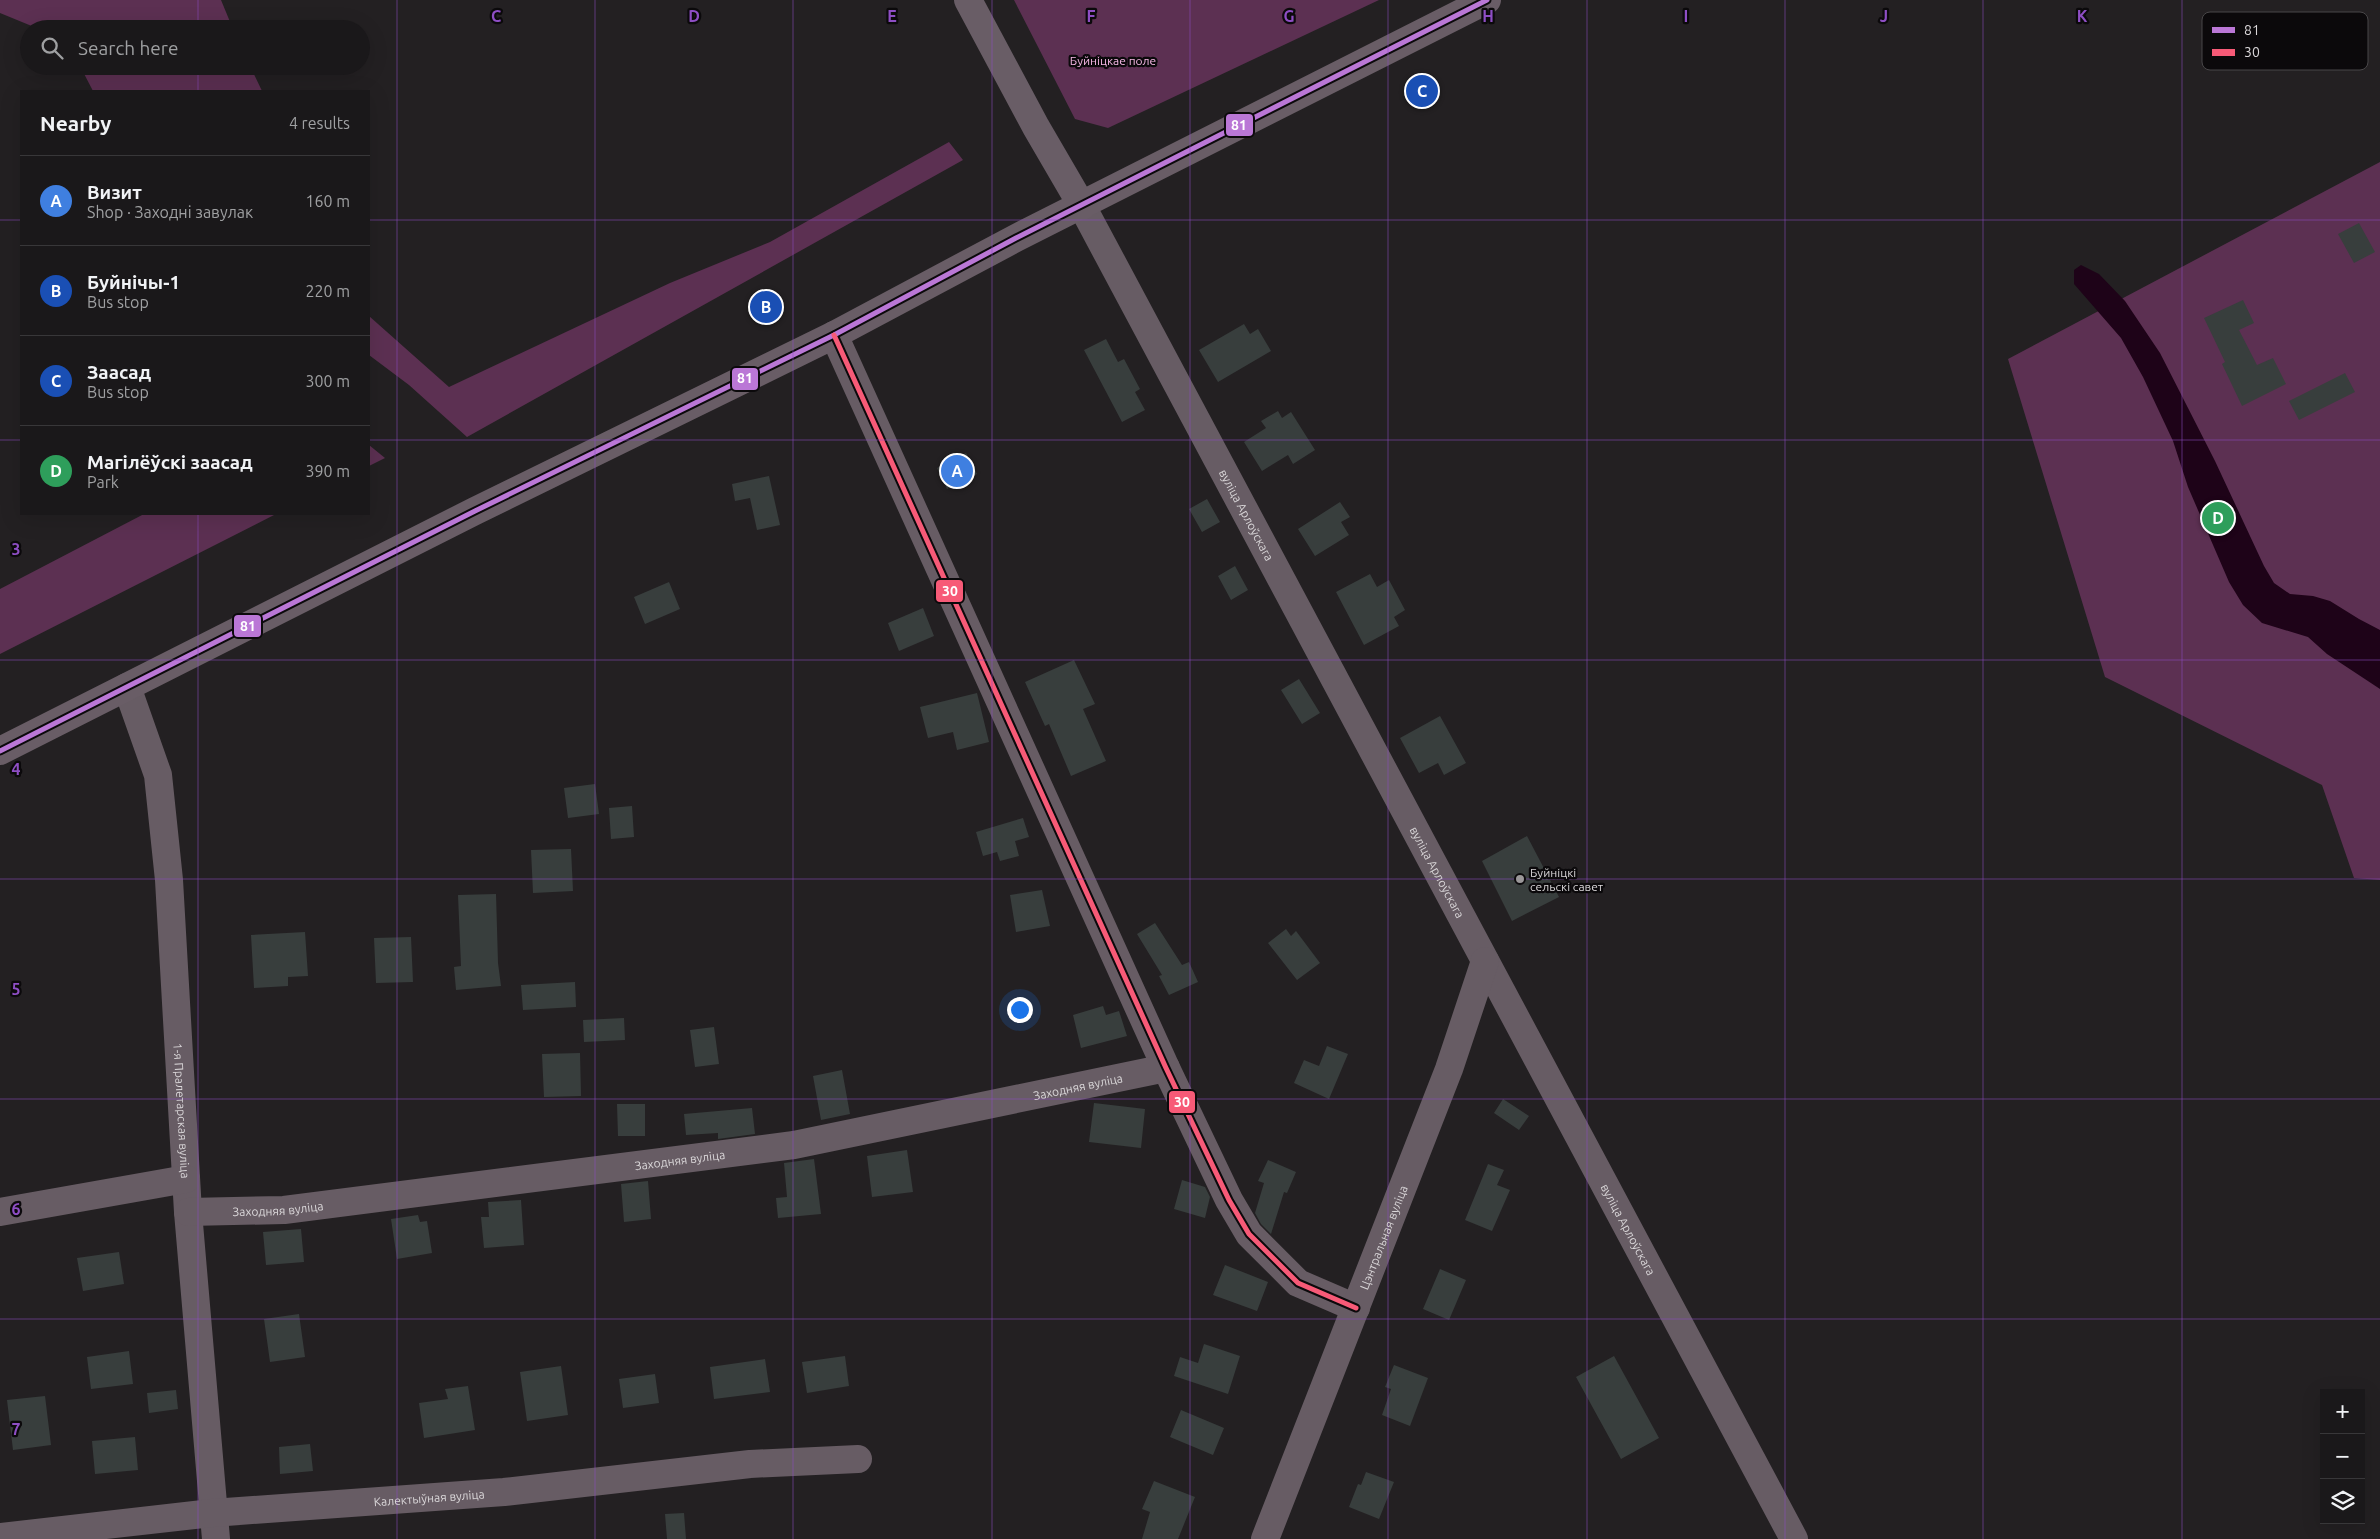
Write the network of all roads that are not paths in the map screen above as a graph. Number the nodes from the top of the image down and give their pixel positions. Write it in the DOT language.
graph roads {
  1 [pos="968,0"];
  2 [pos="1487,0"];
  3 [pos="1082,206"];
  4 [pos="834,335"];
  5 [pos="127,687"];
  6 [pos="0,751"];
  7 [pos="1485,961"];
  8 [pos="1166,1068"];
  9 [pos="186,1179"];
  10 [pos="0,1212"];
  11 [pos="188,1212"];
  12 [pos="1356,1308"];
  13 [pos="858,1459"];
  14 [pos="214,1526"];
  15 [pos="0,1538"];
  16 [pos="1265,1539"];
  17 [pos="1794,1539"];
  1 -- 3 [label="main road"];
  2 -- 3 [label="main road"];
  3 -- 4 [label="main road"];
  3 -- 7 [label="street, вуліца Арлоўскага"];
  4 -- 5 [label="main road"];
  4 -- 8 [label="street"];
  5 -- 6 [label="main road"];
  5 -- 9 [label="street, 1-я Пралетарская вуліца"];
  7 -- 12 [label="street, Цэнтральная вуліца"];
  7 -- 17 [label="street, вуліца Арлоўскага"];
  8 -- 11 [label="street, Заходняя вуліца"];
  8 -- 12 [label="street"];
  9 -- 10 [label="street"];
  9 -- 11 [label="street, 1-я Пралетарская вуліца"];
  11 -- 14 [label="street, 1-я Пралетарская вуліца"];
  12 -- 16 [label="street, Цэнтральная вуліца"];
  13 -- 14 [label="street, Калектыўная вуліца"];
  14 -- 15 [label="street, Калектыўная вуліца"];
}
